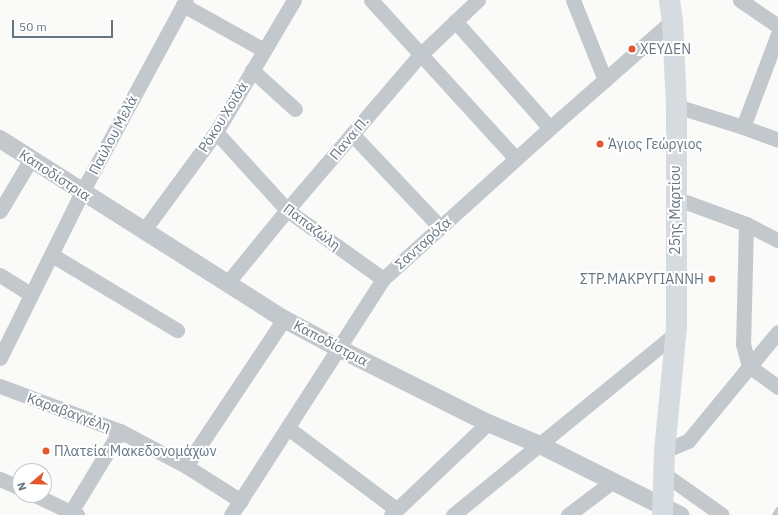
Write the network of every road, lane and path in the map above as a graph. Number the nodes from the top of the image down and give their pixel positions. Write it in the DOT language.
graph roads {
  1 [pos="294,0"];
  2 [pos="371,0"];
  3 [pos="478,0"];
  4 [pos="573,0"];
  5 [pos="669,0"];
  6 [pos="740,0"];
  7 [pos="184,3"];
  8 [pos="455,21"];
  9 [pos="672,22"];
  10 [pos="778,26"];
  11 [pos="778,34"];
  12 [pos="264,50"];
  13 [pos="420,55"];
  14 [pos="252,70"];
  15 [pos="605,80"];
  16 [pos="676,106"];
  17 [pos="295,109"];
  18 [pos="743,127"];
  19 [pos="550,128"];
  20 [pos="216,132"];
  21 [pos="352,134"];
  22 [pos="0,139"];
  23 [pos="778,140"];
  24 [pos="31,159"];
  25 [pos="516,159"];
  26 [pos="82,192"];
  27 [pos="675,198"];
  28 [pos="287,210"];
  29 [pos="0,211"];
  30 [pos="746,224"];
  31 [pos="441,228"];
  32 [pos="144,230"];
  33 [pos="778,240"];
  34 [pos="52,256"];
  35 [pos="0,275"];
  36 [pos="383,279"];
  37 [pos="228,282"];
  38 [pos="31,294"];
  39 [pos="284,319"];
  40 [pos="177,330"];
  41 [pos="778,332"];
  42 [pos="675,334"];
  43 [pos="338,348"];
  44 [pos="0,358"];
  45 [pos="749,366"];
  46 [pos="0,386"];
  47 [pos="778,387"];
  48 [pos="488,423"];
  49 [pos="288,428"];
  50 [pos="120,431"];
  51 [pos="540,445"];
  52 [pos="664,451"];
  53 [pos="186,466"];
  54 [pos="663,473"];
  55 [pos="0,479"];
  56 [pos="613,481"];
  57 [pos="12,484"];
  58 [pos="241,500"];
  59 [pos="50,503"];
  60 [pos="662,510"];
  61 [pos="778,510"];
  62 [pos="394,512"];
  63 [pos="72,514"];
  64 [pos="232,515"];
  65 [pos="453,515"];
  66 [pos="568,515"];
  67 [pos="680,515"];
  68 [pos="722,515"];
  69 [pos="775,515"];
  1 -- 12 [label="street, Ρόκου Χοϊδά"];
  2 -- 13 [label="street"];
  3 -- 8 [label="street, Πανα Π."];
  4 -- 15 [label="street"];
  5 -- 9 [label="main road, 25ης Μαρτίου"];
  6 -- 10 [label="street"];
  7 -- 12 [label="street"];
  7 -- 26 [label="street, Παύλου Μελά"];
  8 -- 13 [label="street, Πανα Π."];
  8 -- 19 [label="street"];
  9 -- 15 [label="street, Σανταρόζα"];
  9 -- 16 [label="main road, 25ης Μαρτίου"];
  11 -- 18 [label="street"];
  12 -- 14 [label="street, Ρόκου Χοϊδά"];
  13 -- 21 [label="street, Πανα Π."];
  13 -- 25 [label="street"];
  14 -- 17 [label="street"];
  14 -- 20 [label="street, Ρόκου Χοϊδά"];
  15 -- 19 [label="street, Σανταρόζα"];
  16 -- 18 [label="street"];
  16 -- 27 [label="main road, 25ης Μαρτίου"];
  18 -- 23 [label="street"];
  19 -- 25 [label="street, Σανταρόζα"];
  20 -- 28 [label="street, Παπαζώλη"];
  20 -- 32 [label="street, Ρόκου Χοϊδά"];
  21 -- 28 [label="street, Πανα Π."];
  21 -- 31 [label="street"];
  22 -- 24 [label="street, Καποδίστρια"];
  24 -- 26 [label="street, Καποδίστρια"];
  24 -- 29 [label="street"];
  25 -- 31 [label="street, Σανταρόζα"];
  26 -- 32 [label="street, Καποδίστρια"];
  26 -- 34 [label="street, Παύλου Μελά"];
  27 -- 30 [label="street"];
  27 -- 42 [label="main road, 25ης Μαρτίου"];
  28 -- 36 [label="street, Παπαζώλη"];
  28 -- 37 [label="street, Πανα Π."];
  30 -- 33 [label="street"];
  30 -- 45 [label="street"];
  31 -- 36 [label="street, Σανταρόζα"];
  32 -- 37 [label="street, Καποδίστρια"];
  34 -- 38 [label="street, Παύλου Μελά"];
  34 -- 40 [label="street"];
  35 -- 38 [label="street"];
  36 -- 43 [label="street, Σανταρόζα"];
  37 -- 39 [label="street, Καποδίστρια"];
  38 -- 44 [label="street, Παύλου Μελά"];
  39 -- 43 [label="street, Καποδίστρια"];
  39 -- 53 [label="street"];
  41 -- 45 [label="street"];
  42 -- 51 [label="street"];
  42 -- 52 [label="main road, 25ης Μαρτίου"];
  43 -- 48 [label="street, Καποδίστρια"];
  43 -- 49 [label="street, Σανταρόζα"];
  45 -- 47 [label="street"];
  45 -- 52 [label="street"];
  46 -- 50 [label="street, Καραβαγγέλη"];
  48 -- 51 [label="street, Καποδίστρια"];
  48 -- 62 [label="street"];
  49 -- 58 [label="street, Σανταρόζα"];
  49 -- 62 [label="street"];
  50 -- 53 [label="street, Καραβαγγέλη"];
  50 -- 63 [label="street"];
  51 -- 56 [label="street, Καποδίστρια"];
  51 -- 65 [label="street"];
  52 -- 54 [label="main road, 25ης Μαρτίου"];
  53 -- 58 [label="street, Καραβαγγέλη"];
  54 -- 60 [label="main road, 25ης Μαρτίου"];
  54 -- 68 [label="street"];
  55 -- 57 [label="street"];
  56 -- 60 [label="street, Καποδίστρια"];
  56 -- 66 [label="street"];
  58 -- 64 [label="street, Σανταρόζα"];
  59 -- 63 [label="street"];
  60 -- 67 [label="street, Καποδίστρια"];
  61 -- 69 [label="lane"];
}
